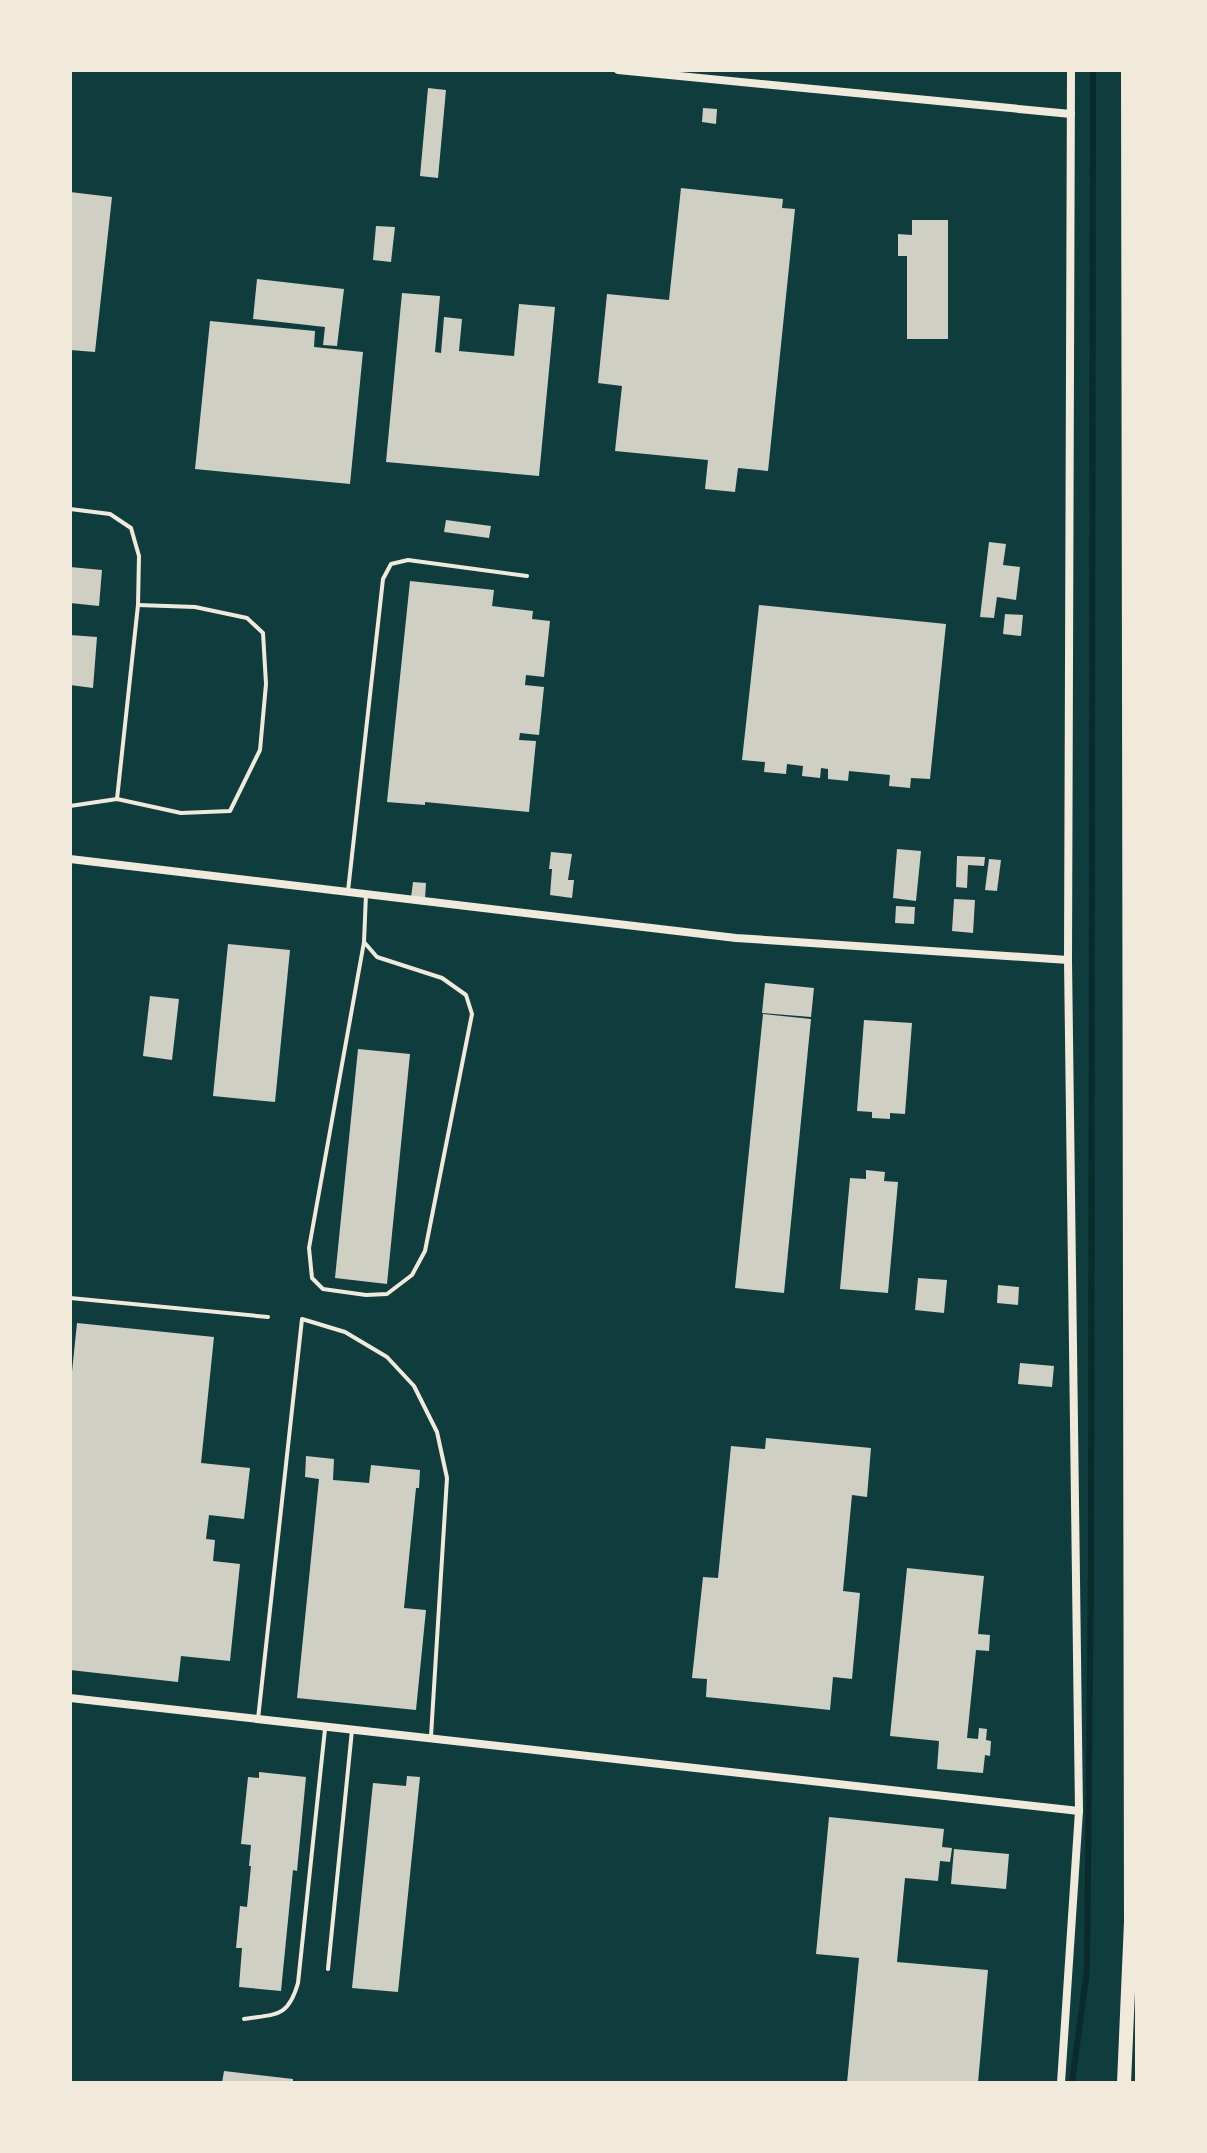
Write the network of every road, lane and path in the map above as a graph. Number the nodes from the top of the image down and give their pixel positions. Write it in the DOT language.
graph roads {
  1 [pos="618,70"];
  2 [pos="1071,70"];
  3 [pos="1128,70"];
  4 [pos="1071,114"];
  5 [pos="70,509"];
  6 [pos="527,576"];
  7 [pos="138,605"];
  8 [pos="117,799"];
  9 [pos="70,806"];
  10 [pos="70,859"];
  11 [pos="348,892"];
  12 [pos="366,894"];
  13 [pos="364,942"];
  14 [pos="1068,960"];
  15 [pos="70,1298"];
  16 [pos="268,1317"];
  17 [pos="70,1698"];
  18 [pos="258,1719"];
  19 [pos="325,1727"];
  20 [pos="352,1730"];
  21 [pos="431,1738"];
  22 [pos="1079,1811"];
  23 [pos="328,1969"];
  24 [pos="244,2019"];
  25 [pos="1061,2083"];
  26 [pos="1124,2083"];
  1 -- 4 [label="street"];
  2 -- 4 [label="street"];
  3 -- 26 [label="highway"];
  4 -- 14 [label="street"];
  5 -- 7 [label="lane"];
  6 -- 11 [label="lane"];
  7 -- 8 [label="lane"];
  7 -- 8 [label="lane"];
  8 -- 9 [label="lane"];
  10 -- 11 [label="street"];
  11 -- 12 [label="street"];
  12 -- 13 [label="lane"];
  12 -- 14 [label="street"];
  13 -- 13 [label="lane"];
  14 -- 22 [label="street"];
  15 -- 16 [label="lane"];
  17 -- 18 [label="street"];
  18 -- 19 [label="street"];
  18 -- 21 [label="lane"];
  19 -- 20 [label="street"];
  19 -- 24 [label="lane"];
  20 -- 21 [label="street"];
  20 -- 23 [label="lane"];
  21 -- 22 [label="street"];
  22 -- 25 [label="street"];
}
